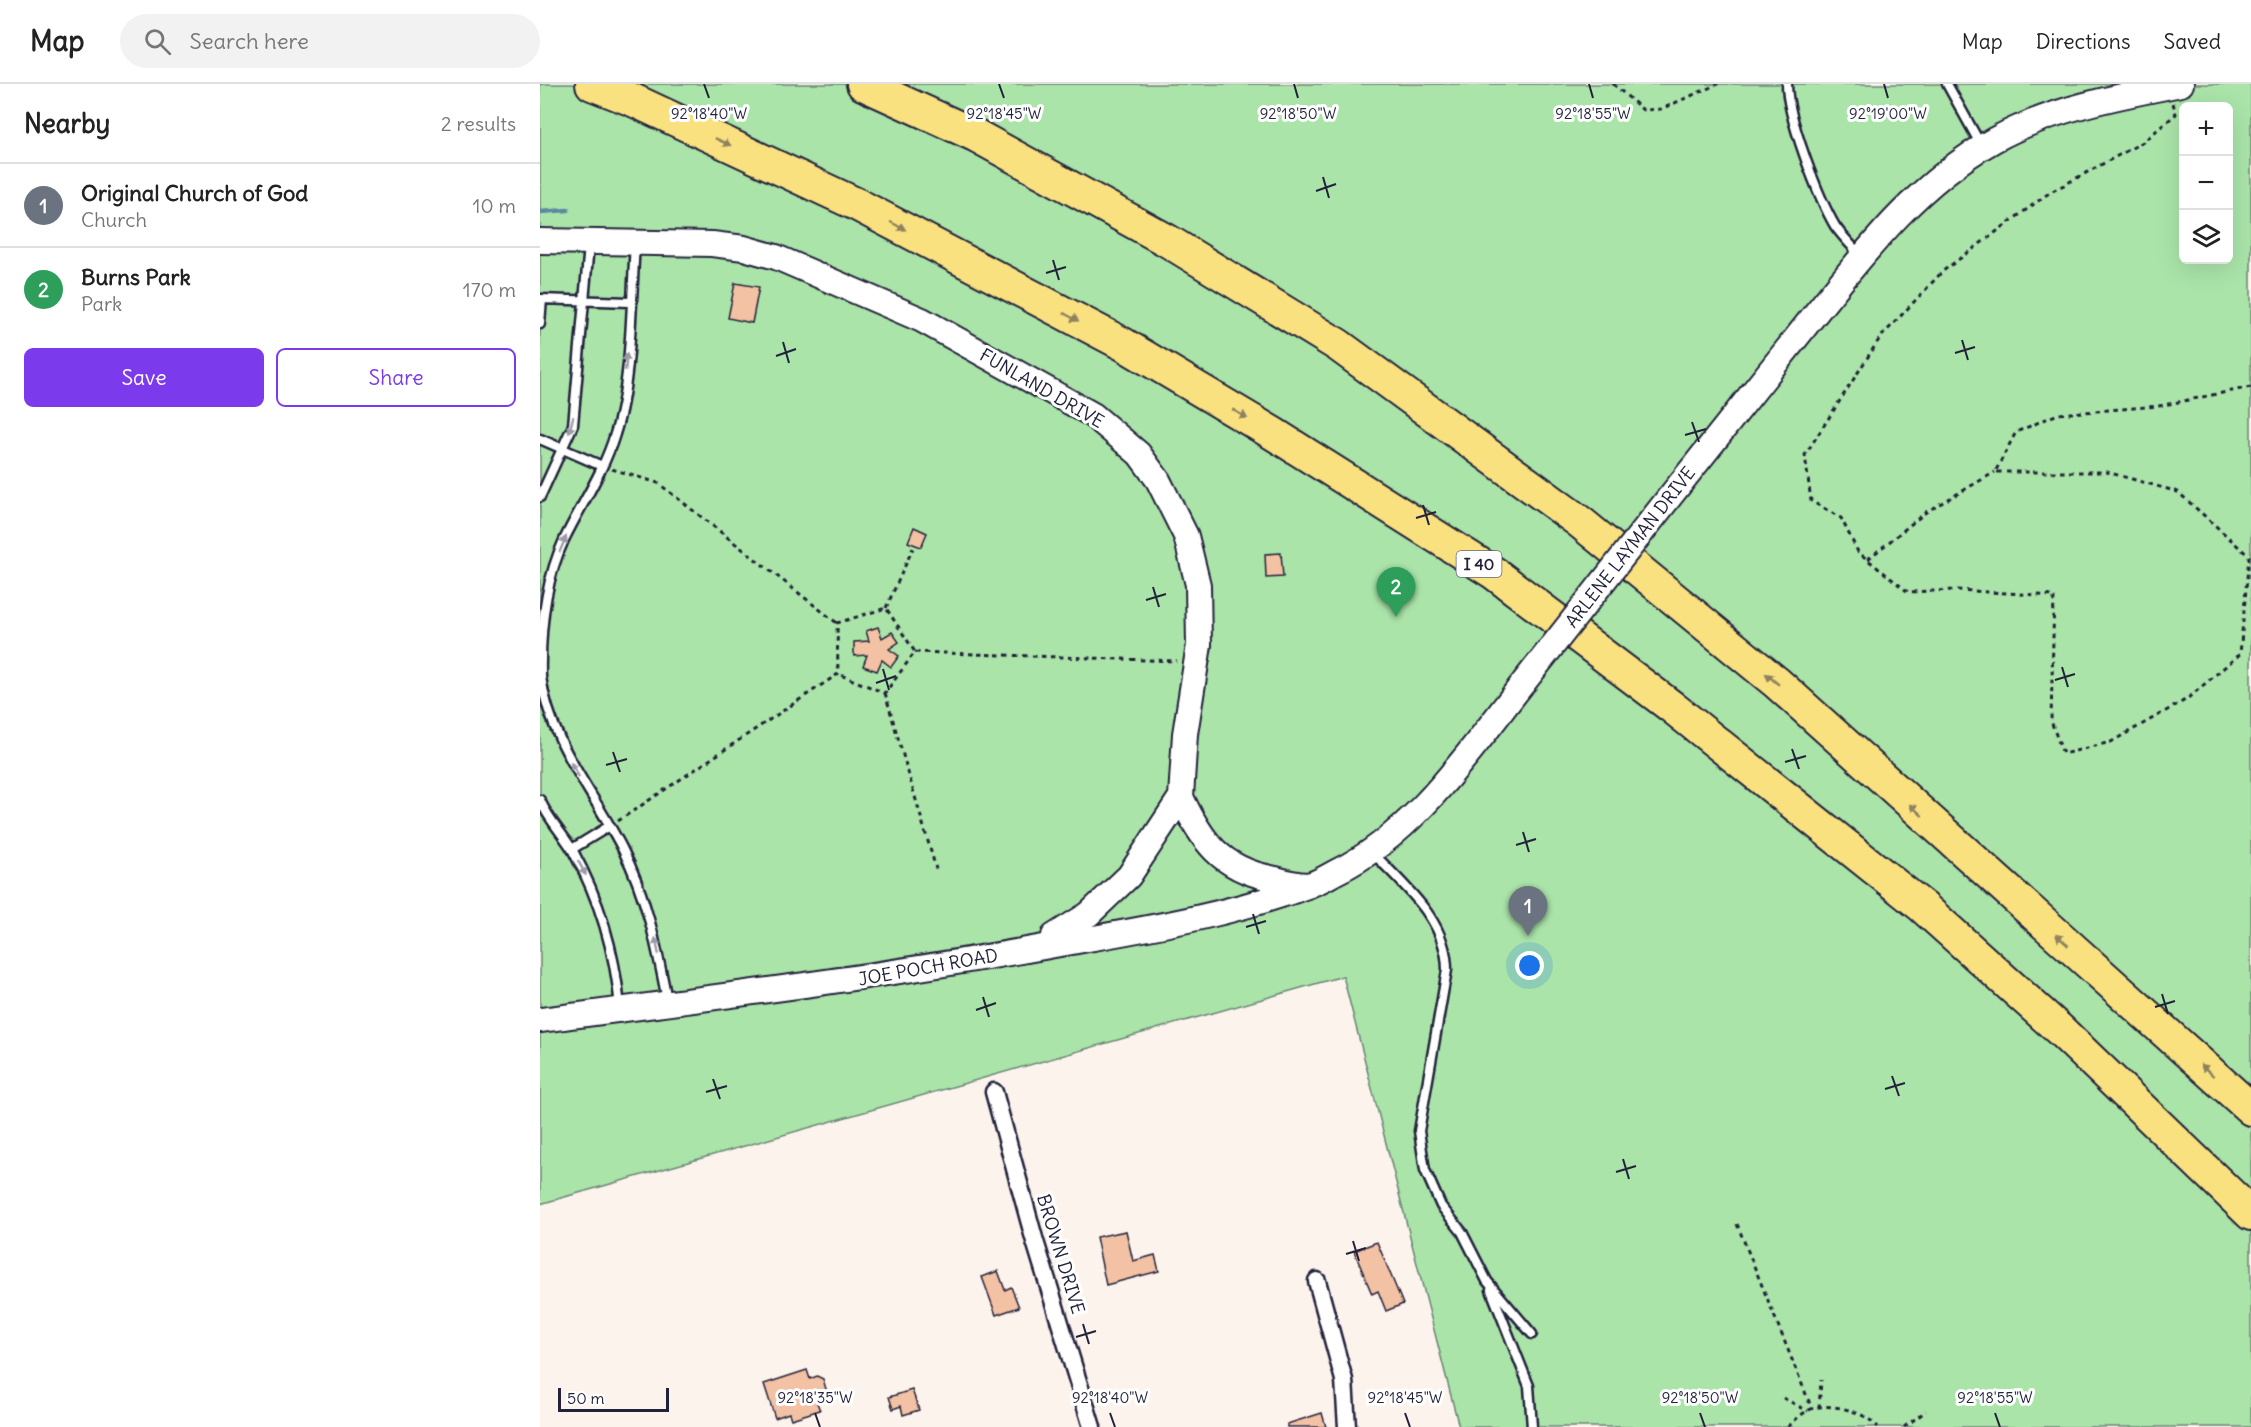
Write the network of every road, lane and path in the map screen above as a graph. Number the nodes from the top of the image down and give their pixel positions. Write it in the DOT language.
graph roads {
  1 [pos="592,84"];
  2 [pos="863,84"];
  3 [pos="1613,84"];
  4 [pos="1718,84"];
  5 [pos="1787,84"];
  6 [pos="1947,84"];
  7 [pos="2175,85"];
  8 [pos="1982,147"];
  9 [pos="540,241"];
  10 [pos="589,242"];
  11 [pos="635,242"];
  12 [pos="1861,257"];
  13 [pos="541,299"];
  14 [pos="584,301"];
  15 [pos="630,302"];
  16 [pos="540,324"];
  17 [pos="2251,387"];
  18 [pos="540,439"];
  19 [pos="562,450"];
  20 [pos="602,465"];
  21 [pos="1995,472"];
  22 [pos="540,497"];
  23 [pos="913,548"];
  24 [pos="1868,560"];
  25 [pos="886,608"];
  26 [pos="837,623"];
  27 [pos="915,652"];
  28 [pos="1196,661"];
  29 [pos="838,674"];
  30 [pos="885,693"];
  31 [pos="1181,797"];
  32 [pos="540,800"];
  33 [pos="608,827"];
  34 [pos="572,849"];
  35 [pos="1370,850"];
  36 [pos="936,869"];
  37 [pos="1310,885"];
  38 [pos="1053,945"];
  39 [pos="667,1004"];
  40 [pos="620,1010"];
  41 [pos="540,1020"];
  42 [pos="994,1092"];
  43 [pos="2251,1109"];
  44 [pos="2251,1214"];
  45 [pos="1737,1224"];
  46 [pos="1317,1281"];
  47 [pos="1487,1281"];
  48 [pos="1532,1334"];
  49 [pos="1821,1380"];
  50 [pos="1783,1398"];
  51 [pos="1819,1408"];
  52 [pos="1812,1409"];
  53 [pos="1808,1411"];
  54 [pos="1926,1411"];
  55 [pos="1092,1427"];
  56 [pos="1347,1427"];
  57 [pos="1532,1427"];
  58 [pos="1788,1427"];
  59 [pos="1878,1427"];
  60 [pos="1904,1427"];
  1 -- 44 [label="highway, I 40, one-way"];
  43 -- 2 [label="highway, one-way"];
  3 -- 4 [label="path"];
  5 -- 12 [label="lane"];
  6 -- 8 [label="lane"];
  7 -- 8 [label="street, ARLENE LAYMAN DRIVE"];
  7 -- 24 [label="path"];
  8 -- 12 [label="street, ARLENE LAYMAN DRIVE"];
  9 -- 10 [label="street, FUNLAND DRIVE"];
  10 -- 11 [label="street, FUNLAND DRIVE"];
  10 -- 14 [label="lane"];
  11 -- 15 [label="lane"];
  11 -- 28 [label="street, FUNLAND DRIVE"];
  12 -- 35 [label="street, ARLENE LAYMAN DRIVE, bridge"];
  13 -- 14 [label="lane"];
  13 -- 16 [label="lane"];
  14 -- 15 [label="lane"];
  14 -- 19 [label="lane, one-way"];
  20 -- 15 [label="lane, one-way"];
  17 -- 21 [label="path"];
  18 -- 19 [label="lane"];
  19 -- 20 [label="lane"];
  19 -- 22 [label="lane"];
  20 -- 26 [label="path"];
  33 -- 20 [label="lane, one-way"];
  21 -- 24 [label="path"];
  21 -- 24 [label="path"];
  23 -- 25 [label="path"];
  25 -- 26 [label="path"];
  25 -- 27 [label="path"];
  26 -- 29 [label="path"];
  27 -- 28 [label="path"];
  27 -- 30 [label="path"];
  28 -- 31 [label="street, FUNLAND DRIVE"];
  29 -- 30 [label="path"];
  29 -- 33 [label="path"];
  30 -- 36 [label="path"];
  31 -- 37 [label="street"];
  31 -- 38 [label="street, FUNLAND DRIVE"];
  32 -- 34 [label="lane"];
  33 -- 34 [label="lane"];
  39 -- 33 [label="lane, one-way"];
  34 -- 40 [label="lane, one-way"];
  35 -- 37 [label="street, ARLENE LAYMAN DRIVE"];
  35 -- 47 [label="lane"];
  37 -- 38 [label="street, JOE POCH ROAD"];
  38 -- 39 [label="street, JOE POCH ROAD"];
  39 -- 40 [label="street, JOE POCH ROAD"];
  40 -- 41 [label="street, JOE POCH ROAD"];
  42 -- 55 [label="street, BROWN DRIVE"];
  45 -- 52 [label="path"];
  46 -- 56 [label="street"];
  47 -- 48 [label="lane"];
  47 -- 57 [label="lane"];
  49 -- 51 [label="path"];
  50 -- 53 [label="path"];
  51 -- 52 [label="path"];
  51 -- 59 [label="path"];
  52 -- 53 [label="path"];
  53 -- 58 [label="path"];
  54 -- 60 [label="path"];
}
